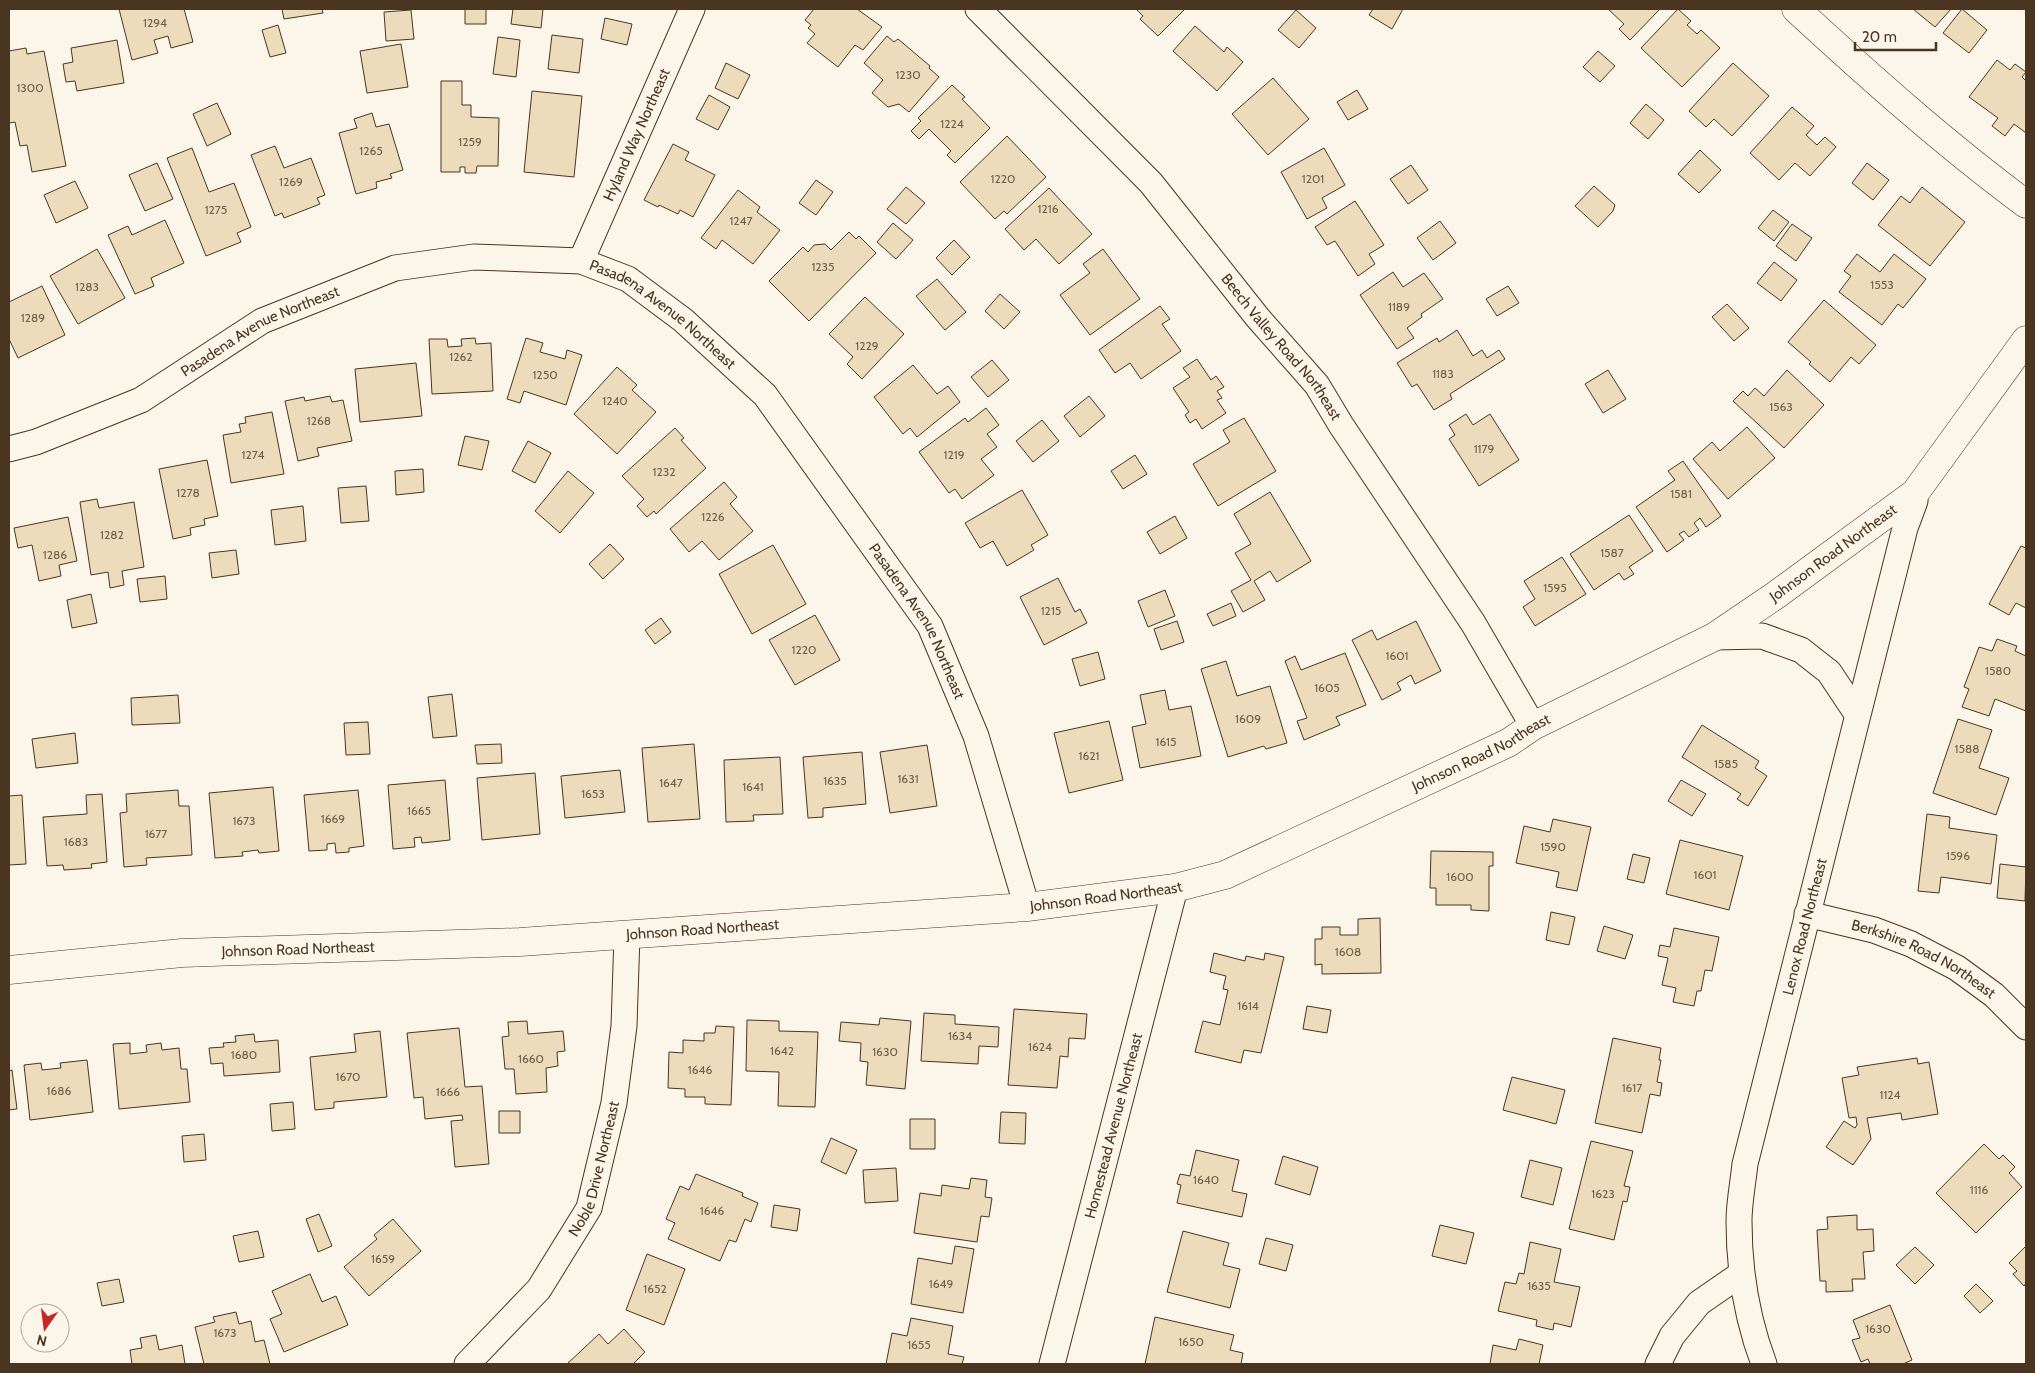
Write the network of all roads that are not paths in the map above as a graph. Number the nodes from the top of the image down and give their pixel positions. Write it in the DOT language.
graph roads {
  1 [pos="692,9"];
  2 [pos="978,9"];
  3 [pos="1796,9"];
  4 [pos="2026,204"];
  5 [pos="581,261"];
  6 [pos="2026,340"];
  7 [pos="9,449"];
  8 [pos="1915,493"];
  9 [pos="1714,637"];
  10 [pos="1857,714"];
  11 [pos="1532,726"];
  12 [pos="1174,888"];
  13 [pos="1027,907"];
  14 [pos="1807,914"];
  15 [pos="627,935"];
  16 [pos="9,970"];
  17 [pos="2026,1027"];
  18 [pos="1741,1274"];
  19 [pos="467,1364"];
  20 [pos="1052,1364"];
  21 [pos="1658,1364"];
  22 [pos="1764,1364"];
  1 -- 5 [label="street, Hyland Way Northeast"];
  2 -- 11 [label="street, Beech Valley Road Northeast"];
  3 -- 4 [label="street"];
  5 -- 7 [label="street, Pasadena Avenue Northeast"];
  5 -- 13 [label="street, Pasadena Avenue Northeast"];
  6 -- 8 [label="street, Johnson Road Northeast"];
  8 -- 9 [label="street, Johnson Road Northeast"];
  8 -- 10 [label="street, Lenox Road Northeast"];
  9 -- 10 [label="street"];
  9 -- 11 [label="street, Johnson Road Northeast"];
  10 -- 14 [label="street, Lenox Road Northeast"];
  11 -- 12 [label="street, Johnson Road Northeast"];
  12 -- 13 [label="street, Johnson Road Northeast"];
  12 -- 20 [label="street, Homestead Avenue Northeast"];
  13 -- 15 [label="street, Johnson Road Northeast"];
  14 -- 17 [label="street, Berkshire Road Northeast"];
  14 -- 18 [label="street, Lenox Road Northeast"];
  15 -- 16 [label="street, Johnson Road Northeast"];
  15 -- 19 [label="street, Noble Drive Northeast"];
  18 -- 21 [label="street"];
  18 -- 22 [label="street, Lenox Road Northeast"];
}
